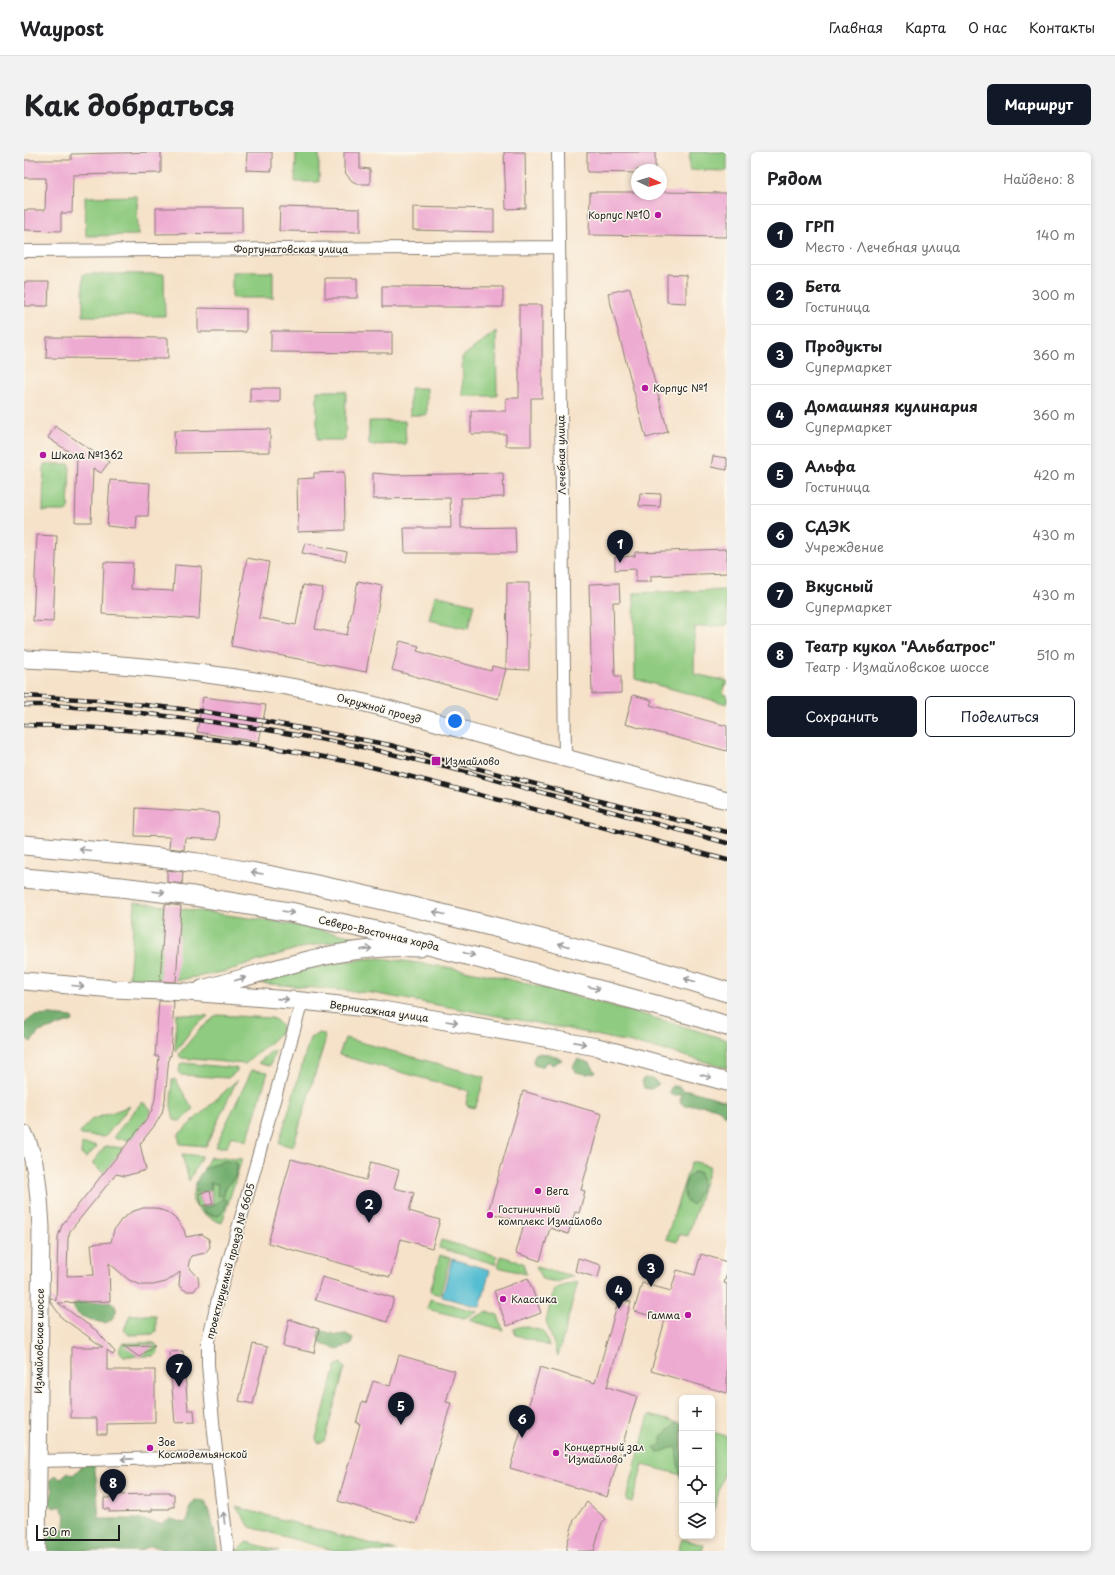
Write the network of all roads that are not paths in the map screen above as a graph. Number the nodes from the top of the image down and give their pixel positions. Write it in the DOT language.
graph roads {
  1 [pos="558,152"];
  2 [pos="559,247"];
  3 [pos="24,251"];
  4 [pos="24,659"];
  5 [pos="564,758"];
  6 [pos="727,800"];
  7 [pos="24,845"];
  8 [pos="24,878"];
  9 [pos="450,949"];
  10 [pos="29,984"];
  11 [pos="188,992"];
  12 [pos="727,992"];
  13 [pos="302,1000"];
  14 [pos="727,1026"];
  15 [pos="727,1082"];
  16 [pos="24,1134"];
  17 [pos="217,1457"];
  18 [pos="38,1461"];
  19 [pos="37,1551"];
  20 [pos="228,1551"];
  1 -- 2 [label="street, Лечебная улица"];
  2 -- 3 [label="street, Фортунатовская улица"];
  2 -- 5 [label="street, Лечебная улица"];
  4 -- 5 [label="street, Окружной проезд"];
  5 -- 6 [label="street, Окружной проезд"];
  12 -- 7 [label="main road, one-way, bridge"];
  8 -- 9 [label="main road, Северо-Восточная хорда, one-way, bridge"];
  11 -- 9 [label="street, one-way"];
  9 -- 14 [label="main road, Северо-Восточная хорда, one-way"];
  10 -- 11 [label="street, Вернисажная улица, one-way"];
  11 -- 13 [label="street, Вернисажная улица, one-way"];
  13 -- 15 [label="street, Вернисажная улица, one-way"];
  13 -- 17 [label="street, проектируемый проезд № 6605"];
  16 -- 18 [label="street, Измайловское шоссе"];
  17 -- 18 [label="street, one-way"];
  20 -- 17 [label="street, проектируемый проезд № 6605, one-way"];
  18 -- 19 [label="street, Измайловское шоссе"];
}
